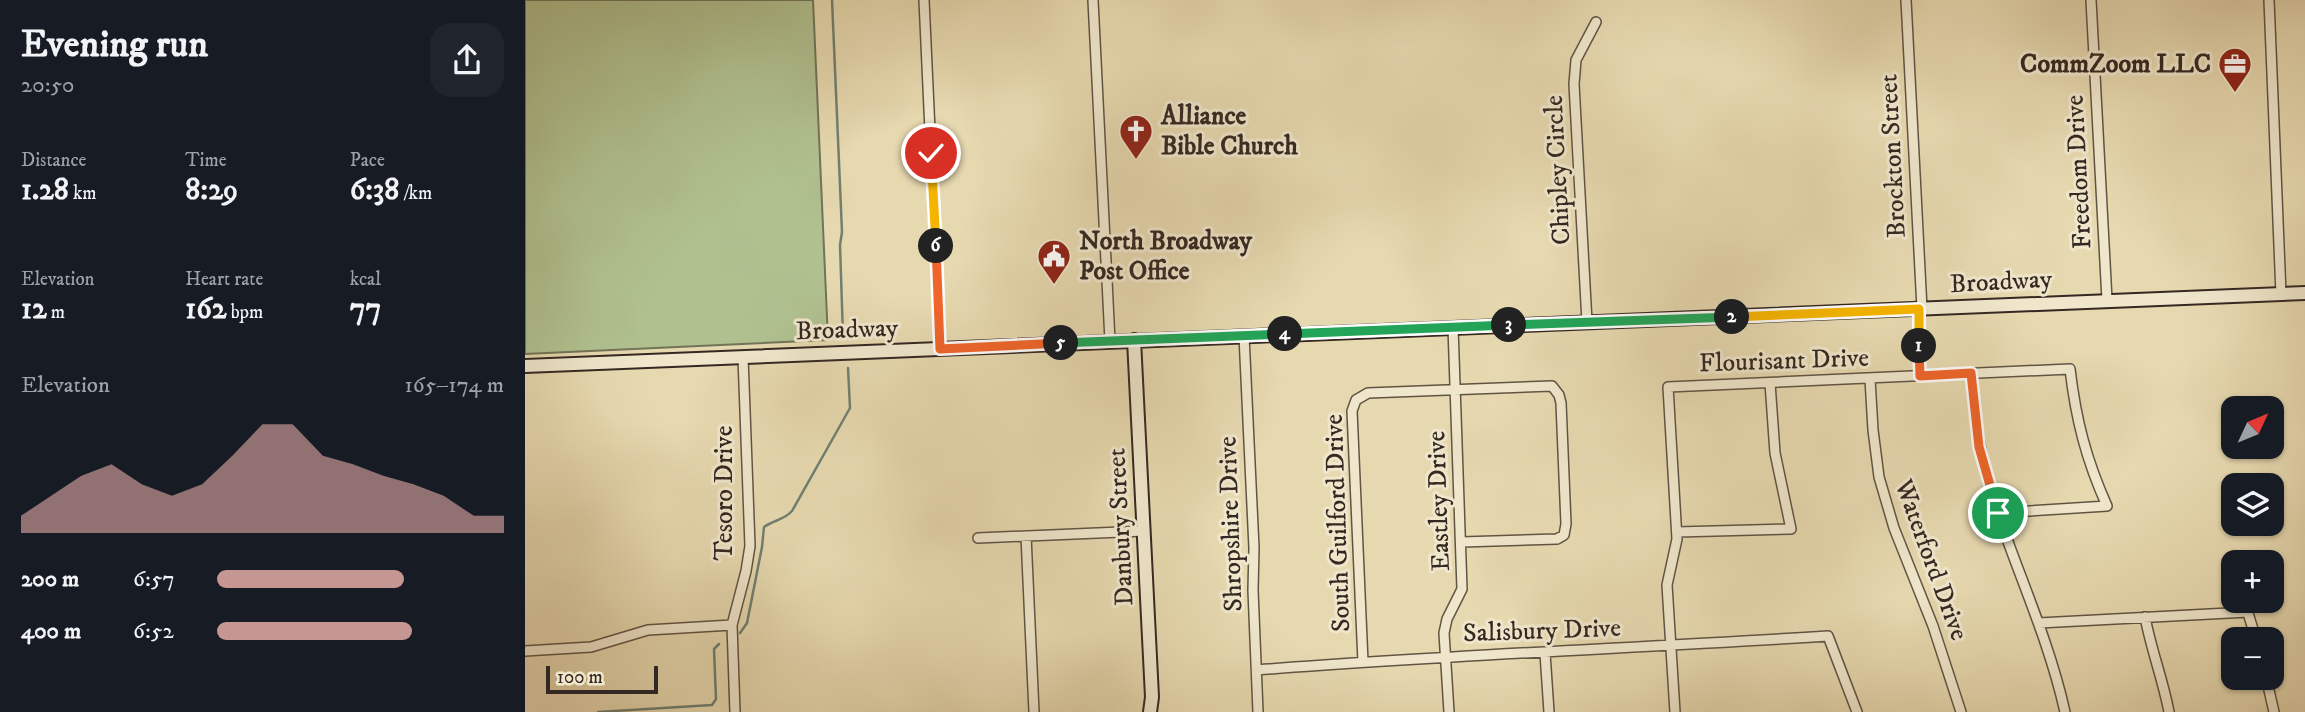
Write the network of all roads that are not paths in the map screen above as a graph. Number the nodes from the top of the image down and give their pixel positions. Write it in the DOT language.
graph roads {
  1 [pos="924,0"];
  2 [pos="1093,0"];
  3 [pos="1906,0"];
  4 [pos="2091,0"];
  5 [pos="2269,0"];
  6 [pos="1596,22"];
  7 [pos="2281,293"];
  8 [pos="2305,293"];
  9 [pos="2107,300"];
  10 [pos="1921,309"];
  11 [pos="1587,322"];
  12 [pos="1453,327"];
  13 [pos="1244,335"];
  14 [pos="1134,340"];
  15 [pos="1110,341"];
  16 [pos="940,349"];
  17 [pos="743,357"];
  18 [pos="525,366"];
  19 [pos="1971,373"];
  20 [pos="1920,376"];
  21 [pos="1870,379"];
  22 [pos="1770,383"];
  23 [pos="1456,391"];
  24 [pos="1998,513"];
  25 [pos="1145,531"];
  26 [pos="1677,532"];
  27 [pos="1026,536"];
  28 [pos="978,538"];
  29 [pos="1461,542"];
  30 [pos="2227,613"];
  31 [pos="2145,617"];
  32 [pos="2039,623"];
  33 [pos="732,625"];
  34 [pos="1671,646"];
  35 [pos="525,651"];
  36 [pos="1545,653"];
  37 [pos="1445,656"];
  38 [pos="1363,662"];
  39 [pos="1257,670"];
  40 [pos="2269,690"];
  41 [pos="1855,711"];
  42 [pos="735,712"];
  43 [pos="1034,712"];
  44 [pos="1150,712"];
  45 [pos="1258,712"];
  46 [pos="1449,712"];
  47 [pos="1549,712"];
  48 [pos="1675,712"];
  49 [pos="1961,712"];
  50 [pos="2065,712"];
  51 [pos="2169,712"];
  52 [pos="2274,712"];
  1 -- 16 [label="street"];
  2 -- 15 [label="street"];
  3 -- 10 [label="street, Brockton Street"];
  4 -- 9 [label="street, Freedom Drive"];
  5 -- 7 [label="street"];
  6 -- 11 [label="street, Chipley Circle"];
  7 -- 8 [label="main road, Broadway"];
  7 -- 9 [label="main road, Broadway"];
  9 -- 10 [label="main road, Broadway"];
  10 -- 11 [label="main road, Broadway"];
  10 -- 20 [label="street, Brockton Street"];
  11 -- 12 [label="main road, Broadway"];
  12 -- 13 [label="main road, Broadway"];
  12 -- 23 [label="street, Eastley Drive"];
  13 -- 14 [label="main road, Broadway"];
  13 -- 39 [label="street, Shropshire Drive"];
  14 -- 15 [label="main road, Broadway"];
  14 -- 25 [label="main road, Danbury Street"];
  15 -- 16 [label="main road, Broadway"];
  16 -- 17 [label="main road, Broadway"];
  17 -- 18 [label="main road, Broadway"];
  17 -- 33 [label="street, Tesoro Drive"];
  19 -- 20 [label="street, Flourisant Drive"];
  19 -- 24 [label="street"];
  19 -- 24 [label="street, Flourisant Drive"];
  20 -- 21 [label="street, Flourisant Drive"];
  21 -- 22 [label="street, Flourisant Drive"];
  21 -- 49 [label="street, Waterford Drive"];
  22 -- 26 [label="street, Flourisant Drive"];
  22 -- 26 [label="street"];
  23 -- 29 [label="street, Eastley Drive"];
  23 -- 29 [label="street"];
  23 -- 38 [label="street, South Guilford Drive"];
  24 -- 32 [label="street"];
  25 -- 27 [label="street"];
  25 -- 44 [label="main road, Danbury Street"];
  26 -- 34 [label="street"];
  27 -- 28 [label="street"];
  27 -- 43 [label="street"];
  29 -- 37 [label="street, Eastley Drive"];
  30 -- 31 [label="street"];
  31 -- 32 [label="street"];
  31 -- 51 [label="street"];
  32 -- 50 [label="street"];
  33 -- 35 [label="street"];
  33 -- 42 [label="street, Tesoro Drive"];
  34 -- 36 [label="street, Salisbury Drive"];
  34 -- 41 [label="street, Salisbury Drive"];
  34 -- 48 [label="street"];
  36 -- 37 [label="street, Salisbury Drive"];
  36 -- 47 [label="street"];
  37 -- 38 [label="street, Salisbury Drive"];
  37 -- 46 [label="street, Eastley Drive"];
  38 -- 39 [label="street, Salisbury Drive"];
  39 -- 45 [label="street, Shropshire Drive"];
  40 -- 52 [label="street"];
}
